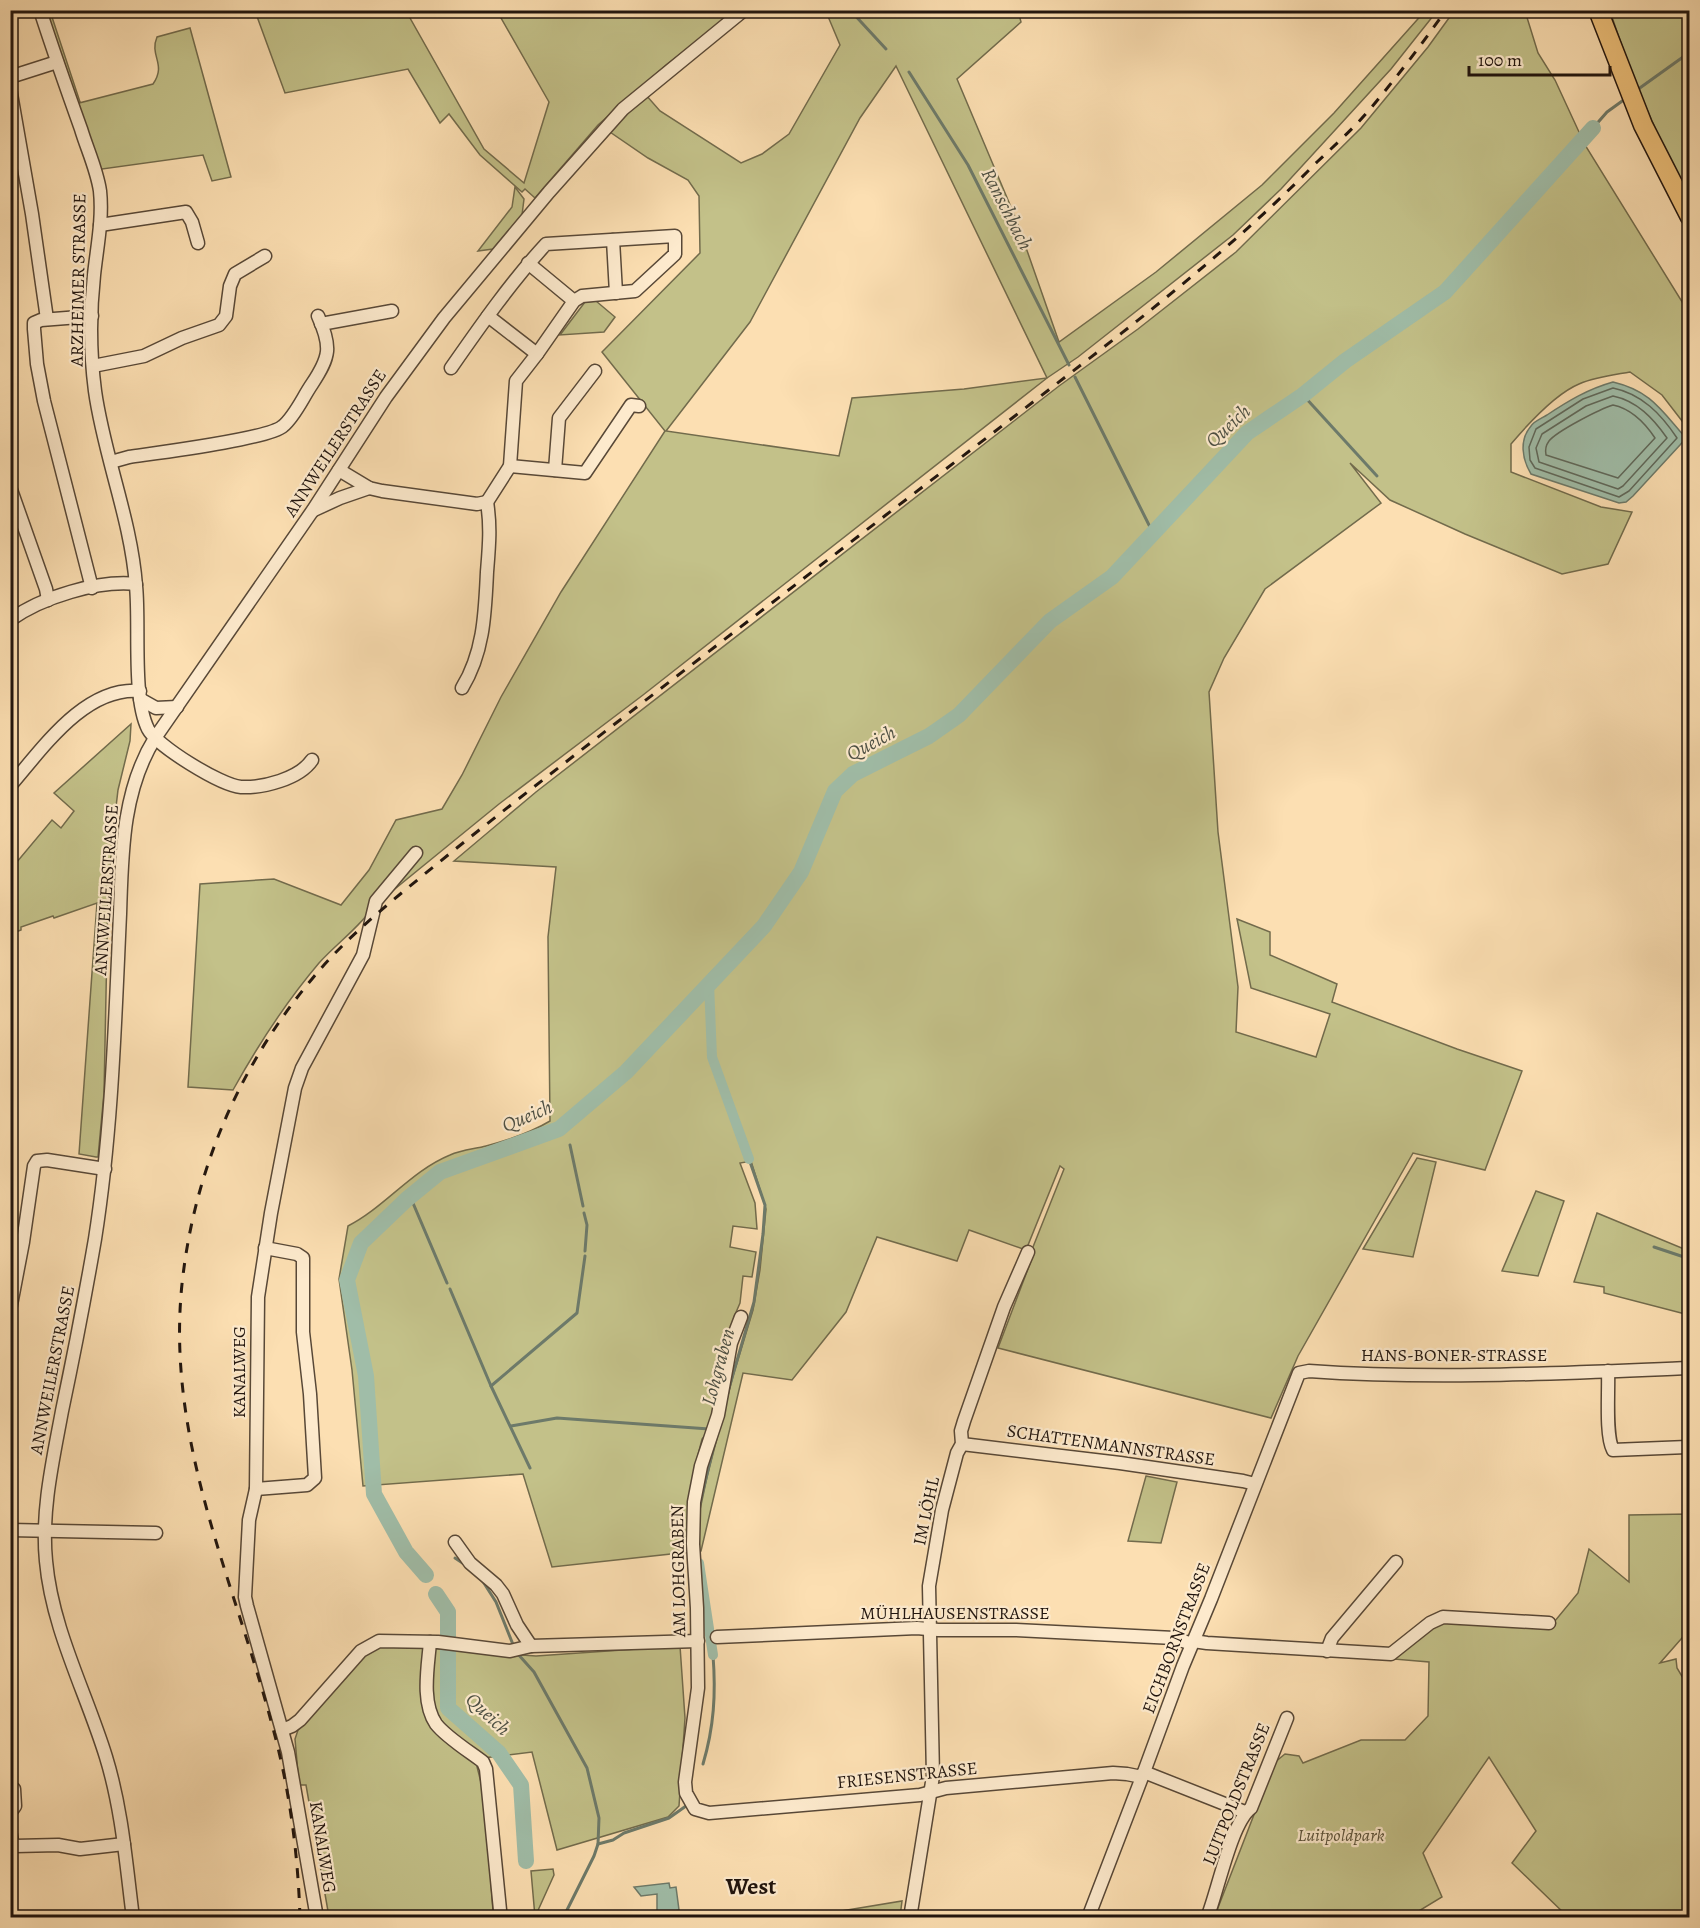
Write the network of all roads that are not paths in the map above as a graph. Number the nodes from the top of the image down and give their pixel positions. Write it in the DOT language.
graph roads {
  1 [pos="40,10"];
  2 [pos="744,10"];
  3 [pos="1598,10"];
  4 [pos="57,62"];
  5 [pos="10,77"];
  6 [pos="10,88"];
  7 [pos="1689,217"];
  8 [pos="100,225"];
  9 [pos="613,240"];
  10 [pos="198,243"];
  11 [pos="265,256"];
  12 [pos="528,263"];
  13 [pos="616,293"];
  14 [pos="574,301"];
  15 [pos="392,311"];
  16 [pos="92,316"];
  17 [pos="488,316"];
  18 [pos="47,319"];
  19 [pos="537,354"];
  20 [pos="93,366"];
  21 [pos="451,368"];
  22 [pos="595,371"];
  23 [pos="639,406"];
  24 [pos="111,462"];
  25 [pos="510,466"];
  26 [pos="339,470"];
  27 [pos="555,470"];
  28 [pos="10,487"];
  29 [pos="369,488"];
  30 [pos="487,502"];
  31 [pos="313,510"];
  32 [pos="15,517"];
  33 [pos="136,584"];
  34 [pos="92,588"];
  35 [pos="48,600"];
  36 [pos="10,620"];
  37 [pos="462,688"];
  38 [pos="140,695"];
  39 [pos="177,707"];
  40 [pos="155,738"];
  41 [pos="312,760"];
  42 [pos="10,786"];
  43 [pos="416,854"];
  44 [pos="105,1169"];
  45 [pos="265,1248"];
  46 [pos="1028,1252"];
  47 [pos="10,1310"];
  48 [pos="741,1317"];
  49 [pos="1689,1368"];
  50 [pos="1608,1371"];
  51 [pos="1300,1373"];
  52 [pos="962,1444"];
  53 [pos="1687,1447"];
  54 [pos="1255,1484"];
  55 [pos="256,1489"];
  56 [pos="44,1529"];
  57 [pos="10,1530"];
  58 [pos="156,1533"];
  59 [pos="455,1542"];
  60 [pos="1396,1562"];
  61 [pos="1549,1623"];
  62 [pos="929,1629"];
  63 [pos="717,1637"];
  64 [pos="698,1641"];
  65 [pos="434,1642"];
  66 [pos="1193,1642"];
  67 [pos="525,1648"];
  68 [pos="1327,1651"];
  69 [pos="1287,1718"];
  70 [pos="282,1730"];
  71 [pos="1143,1775"];
  72 [pos="10,1789"];
  73 [pos="931,1791"];
  74 [pos="686,1793"];
  75 [pos="1245,1812"];
  76 [pos="10,1813"];
  77 [pos="10,1830"];
  78 [pos="124,1844"];
  79 [pos="129,1917"];
  80 [pos="316,1917"];
  81 [pos="499,1917"];
  82 [pos="910,1917"];
  83 [pos="1088,1917"];
  84 [pos="1207,1917"];
  1 -- 4 [label="street, ARZHEIMER STRASSE"];
  2 -- 26 [label="street, ANNWEILERSTRASSE"];
  3 -- 7 [label="highway"];
  4 -- 5 [label="street"];
  4 -- 8 [label="street, ARZHEIMER STRASSE"];
  6 -- 18 [label="street"];
  8 -- 10 [label="street"];
  8 -- 16 [label="street, ARZHEIMER STRASSE"];
  9 -- 12 [label="street"];
  9 -- 13 [label="street"];
  9 -- 13 [label="street"];
  11 -- 20 [label="street"];
  12 -- 14 [label="street"];
  12 -- 17 [label="street"];
  13 -- 14 [label="street"];
  14 -- 19 [label="street"];
  15 -- 24 [label="street"];
  16 -- 18 [label="street"];
  16 -- 20 [label="street, ARZHEIMER STRASSE"];
  17 -- 19 [label="street"];
  17 -- 21 [label="street"];
  18 -- 34 [label="street"];
  19 -- 25 [label="street"];
  20 -- 24 [label="street, ARZHEIMER STRASSE"];
  22 -- 27 [label="street"];
  23 -- 27 [label="street"];
  24 -- 33 [label="street, ARZHEIMER STRASSE"];
  25 -- 27 [label="street"];
  25 -- 30 [label="street"];
  26 -- 29 [label="street"];
  26 -- 31 [label="street, ANNWEILERSTRASSE"];
  28 -- 32 [label="street"];
  29 -- 30 [label="street"];
  29 -- 31 [label="street"];
  30 -- 37 [label="street"];
  31 -- 39 [label="street, ANNWEILERSTRASSE"];
  32 -- 35 [label="street"];
  33 -- 34 [label="street"];
  33 -- 38 [label="street, ARZHEIMER STRASSE"];
  34 -- 35 [label="street"];
  35 -- 36 [label="street"];
  38 -- 39 [label="street"];
  38 -- 40 [label="street, ARZHEIMER STRASSE"];
  38 -- 42 [label="street"];
  39 -- 40 [label="street, ANNWEILERSTRASSE"];
  40 -- 41 [label="street"];
  40 -- 44 [label="street, ANNWEILERSTRASSE"];
  43 -- 45 [label="street, KANALWEG"];
  44 -- 47 [label="street"];
  44 -- 56 [label="street, ANNWEILERSTRASSE"];
  45 -- 55 [label="street, KANALWEG"];
  45 -- 55 [label="street"];
  46 -- 52 [label="street, IM LÖHL"];
  48 -- 64 [label="street, AM LOHGRABEN"];
  49 -- 50 [label="street, HANS-BONER-STRASSE"];
  50 -- 51 [label="street, HANS-BONER-STRASSE"];
  50 -- 53 [label="street"];
  51 -- 54 [label="street, EICHBORNSTRASSE"];
  52 -- 54 [label="street, SCHATTENMANNSTRASSE"];
  52 -- 62 [label="street, IM LÖHL"];
  54 -- 66 [label="street, EICHBORNSTRASSE"];
  55 -- 70 [label="street, KANALWEG"];
  56 -- 57 [label="street"];
  56 -- 58 [label="street"];
  56 -- 78 [label="street, ANNWEILERSTRASSE"];
  59 -- 67 [label="street"];
  60 -- 68 [label="street"];
  61 -- 68 [label="street, MÜHLHAUSENSTRASSE"];
  62 -- 63 [label="street, MÜHLHAUSENSTRASSE"];
  62 -- 66 [label="street, MÜHLHAUSENSTRASSE"];
  62 -- 73 [label="street, IM LÖHL"];
  64 -- 67 [label="street"];
  64 -- 74 [label="street, AM LOHGRABEN"];
  65 -- 67 [label="street"];
  65 -- 70 [label="street"];
  65 -- 81 [label="street"];
  66 -- 68 [label="street, MÜHLHAUSENSTRASSE"];
  66 -- 71 [label="street, EICHBORNSTRASSE"];
  69 -- 75 [label="street, LUITPOLDSTRASSE"];
  70 -- 80 [label="street, KANALWEG"];
  71 -- 73 [label="street, FRIESENSTRASSE"];
  71 -- 75 [label="street, FRIESENSTRASSE"];
  71 -- 83 [label="street, EICHBORNSTRASSE"];
  72 -- 76 [label="street"];
  73 -- 74 [label="street, FRIESENSTRASSE"];
  73 -- 82 [label="street, IM LÖHL"];
  75 -- 84 [label="street, LUITPOLDSTRASSE"];
  77 -- 78 [label="street"];
  78 -- 79 [label="street, ANNWEILERSTRASSE"];
}
